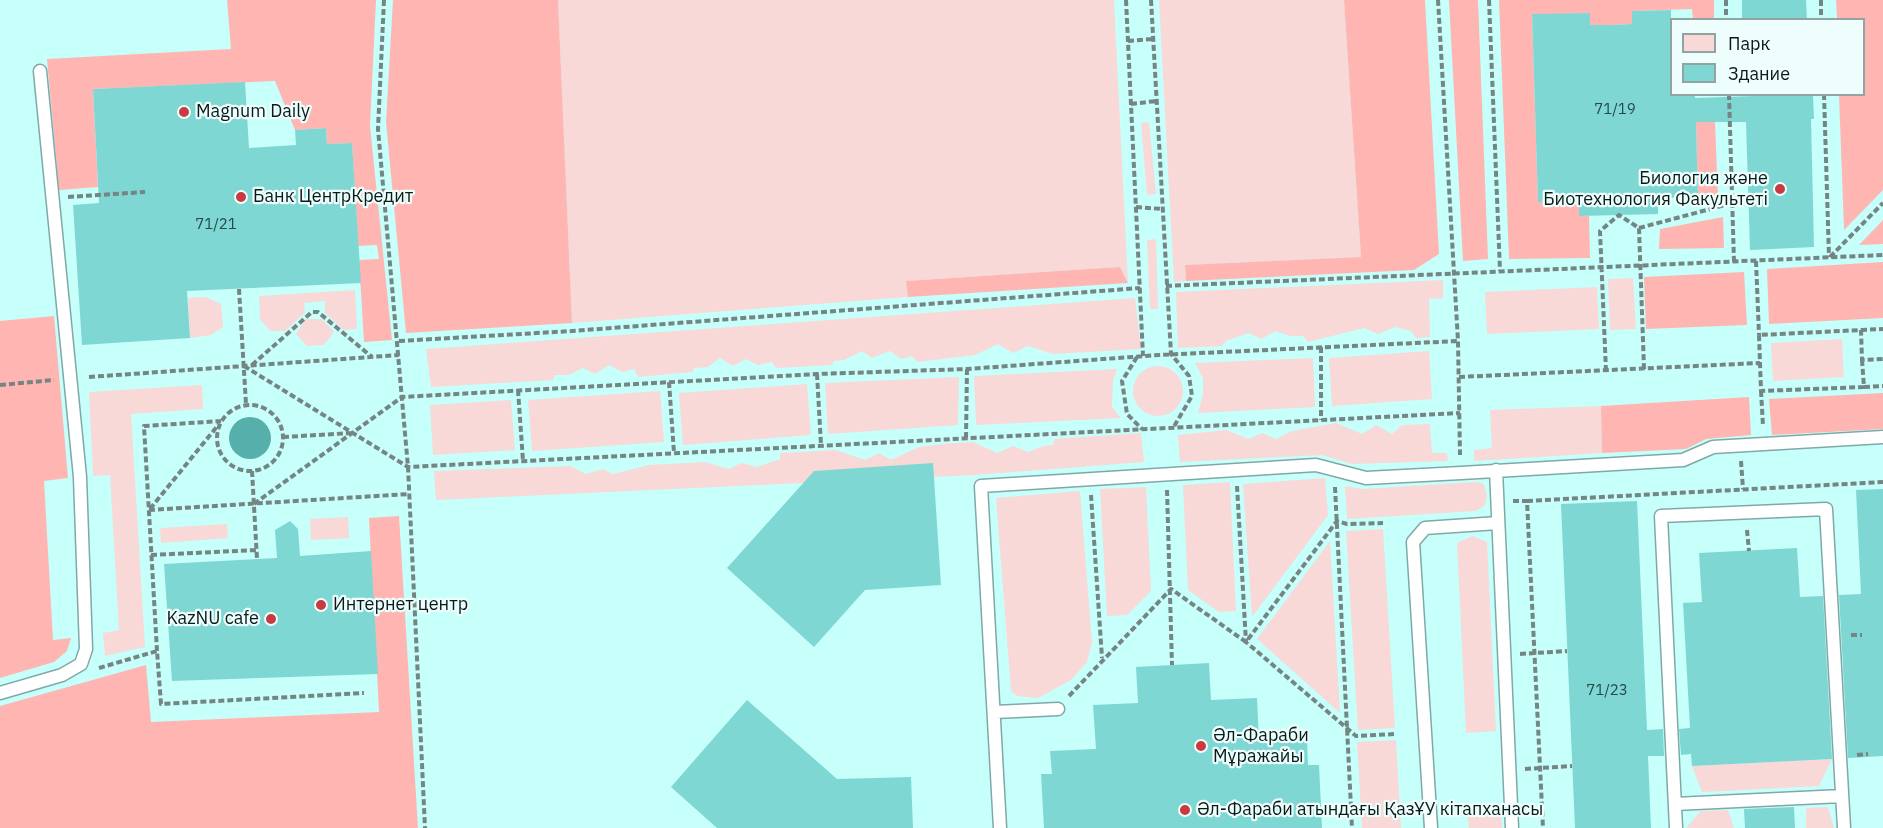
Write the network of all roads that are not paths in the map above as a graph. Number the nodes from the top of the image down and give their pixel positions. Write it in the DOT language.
graph roads {
  1 [pos="40,71"];
  2 [pos="1883,437"];
  3 [pos="1496,470"];
  4 [pos="1498,523"];
  5 [pos="0,693"];
  6 [pos="1058,709"];
  7 [pos="995,712"];
  8 [pos="1842,796"];
  9 [pos="1675,804"];
  10 [pos="999,828"];
  11 [pos="1431,828"];
  12 [pos="1512,828"];
  13 [pos="1676,828"];
  14 [pos="1844,828"];
  1 -- 5 [label="lane"];
  2 -- 3 [label="lane"];
  3 -- 4 [label="lane"];
  3 -- 7 [label="lane"];
  4 -- 11 [label="lane"];
  4 -- 12 [label="lane"];
  6 -- 7 [label="lane"];
  7 -- 10 [label="lane"];
  8 -- 9 [label="lane"];
  8 -- 9 [label="lane"];
  8 -- 14 [label="lane"];
  9 -- 13 [label="lane"];
}
